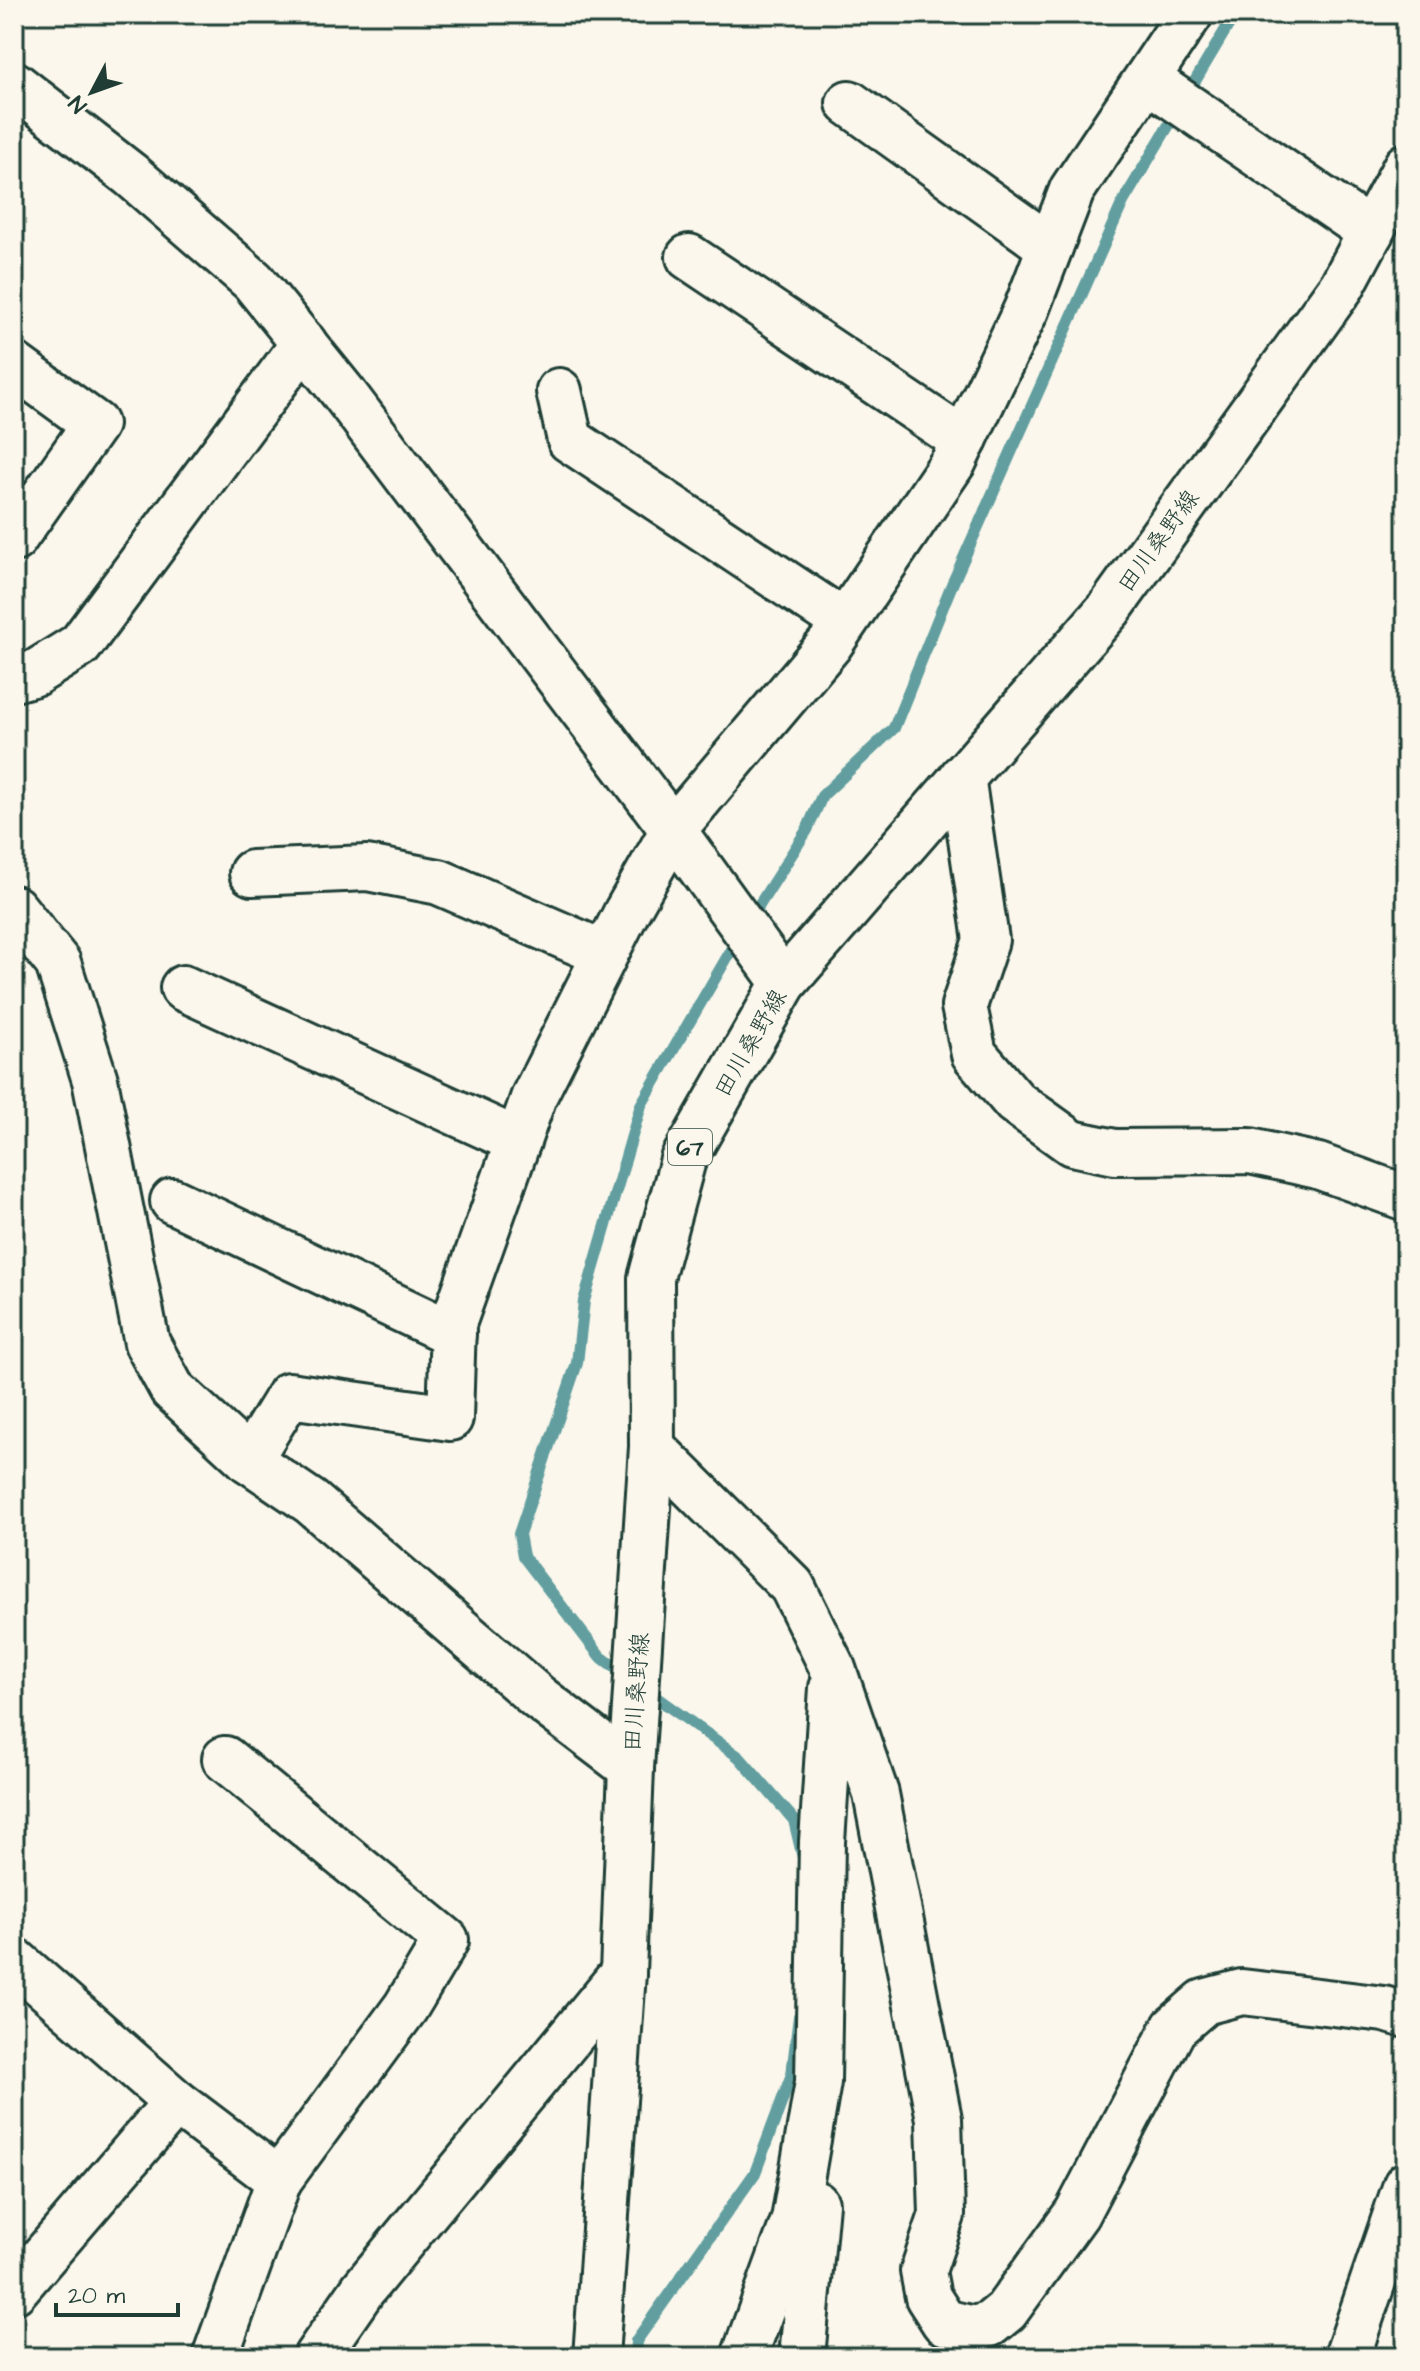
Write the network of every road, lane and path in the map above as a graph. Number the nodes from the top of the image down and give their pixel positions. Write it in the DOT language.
graph roads {
  1 [pos="1190,14"];
  2 [pos="1153,83"];
  3 [pos="14,84"];
  4 [pos="849,103"];
  5 [pos="1406,166"];
  6 [pos="1371,232"];
  7 [pos="1050,247"];
  8 [pos="689,257"];
  9 [pos="304,343"];
  10 [pos="14,365"];
  11 [pos="559,391"];
  12 [pos="964,441"];
  13 [pos="21,513"];
  14 [pos="844,622"];
  15 [pos="14,679"];
  16 [pos="962,777"];
  17 [pos="673,830"];
  18 [pos="252,873"];
  19 [pos="18,921"];
  20 [pos="605,954"];
  21 [pos="784,983"];
  22 [pos="183,988"];
  23 [pos="518,1141"];
  24 [pos="1406,1198"];
  25 [pos="173,1201"];
  26 [pos="453,1334"];
  27 [pos="652,1447"];
  28 [pos="249,1460"];
  29 [pos="833,1669"];
  30 [pos="225,1759"];
  31 [pos="631,1768"];
  32 [pos="14,1960"];
  33 [pos="623,1973"];
  34 [pos="1406,2015"];
  35 [pos="176,2102"];
  36 [pos="279,2180"];
  37 [pos="801,2183"];
  38 [pos="1406,2185"];
  39 [pos="14,2291"];
  40 [pos="215,2357"];
  41 [pos="316,2357"];
  42 [pos="596,2357"];
  43 [pos="744,2357"];
  44 [pos="802,2357"];
  45 [pos="1347,2357"];
  1 -- 2 [label="street"];
  2 -- 6 [label="street"];
  2 -- 7 [label="street"];
  3 -- 9 [label="street"];
  4 -- 7 [label="street"];
  5 -- 6 [label="street, 田川桑野線 / 67"];
  6 -- 16 [label="street, 田川桑野線 / 67"];
  7 -- 12 [label="street"];
  8 -- 12 [label="street"];
  9 -- 15 [label="street"];
  9 -- 17 [label="street"];
  10 -- 13 [label="street"];
  11 -- 14 [label="street"];
  12 -- 14 [label="street"];
  14 -- 17 [label="street"];
  16 -- 21 [label="street, 田川桑野線 / 67"];
  16 -- 24 [label="street"];
  17 -- 20 [label="street"];
  17 -- 21 [label="street"];
  18 -- 20 [label="street"];
  19 -- 28 [label="street"];
  20 -- 23 [label="street"];
  21 -- 27 [label="street, 田川桑野線 / 67"];
  22 -- 23 [label="street"];
  23 -- 26 [label="street"];
  25 -- 26 [label="street"];
  26 -- 28 [label="street"];
  27 -- 29 [label="street"];
  27 -- 31 [label="street, 田川桑野線 / 67"];
  28 -- 31 [label="street"];
  29 -- 34 [label="street"];
  29 -- 37 [label="street"];
  30 -- 36 [label="street"];
  31 -- 33 [label="street, 田川桑野線 / 67"];
  32 -- 35 [label="street"];
  33 -- 41 [label="street"];
  33 -- 42 [label="street, 田川桑野線 / 67"];
  35 -- 36 [label="street"];
  35 -- 39 [label="street"];
  36 -- 40 [label="street"];
  37 -- 43 [label="street"];
  37 -- 44 [label="street"];
  38 -- 45 [label="street"];
}
